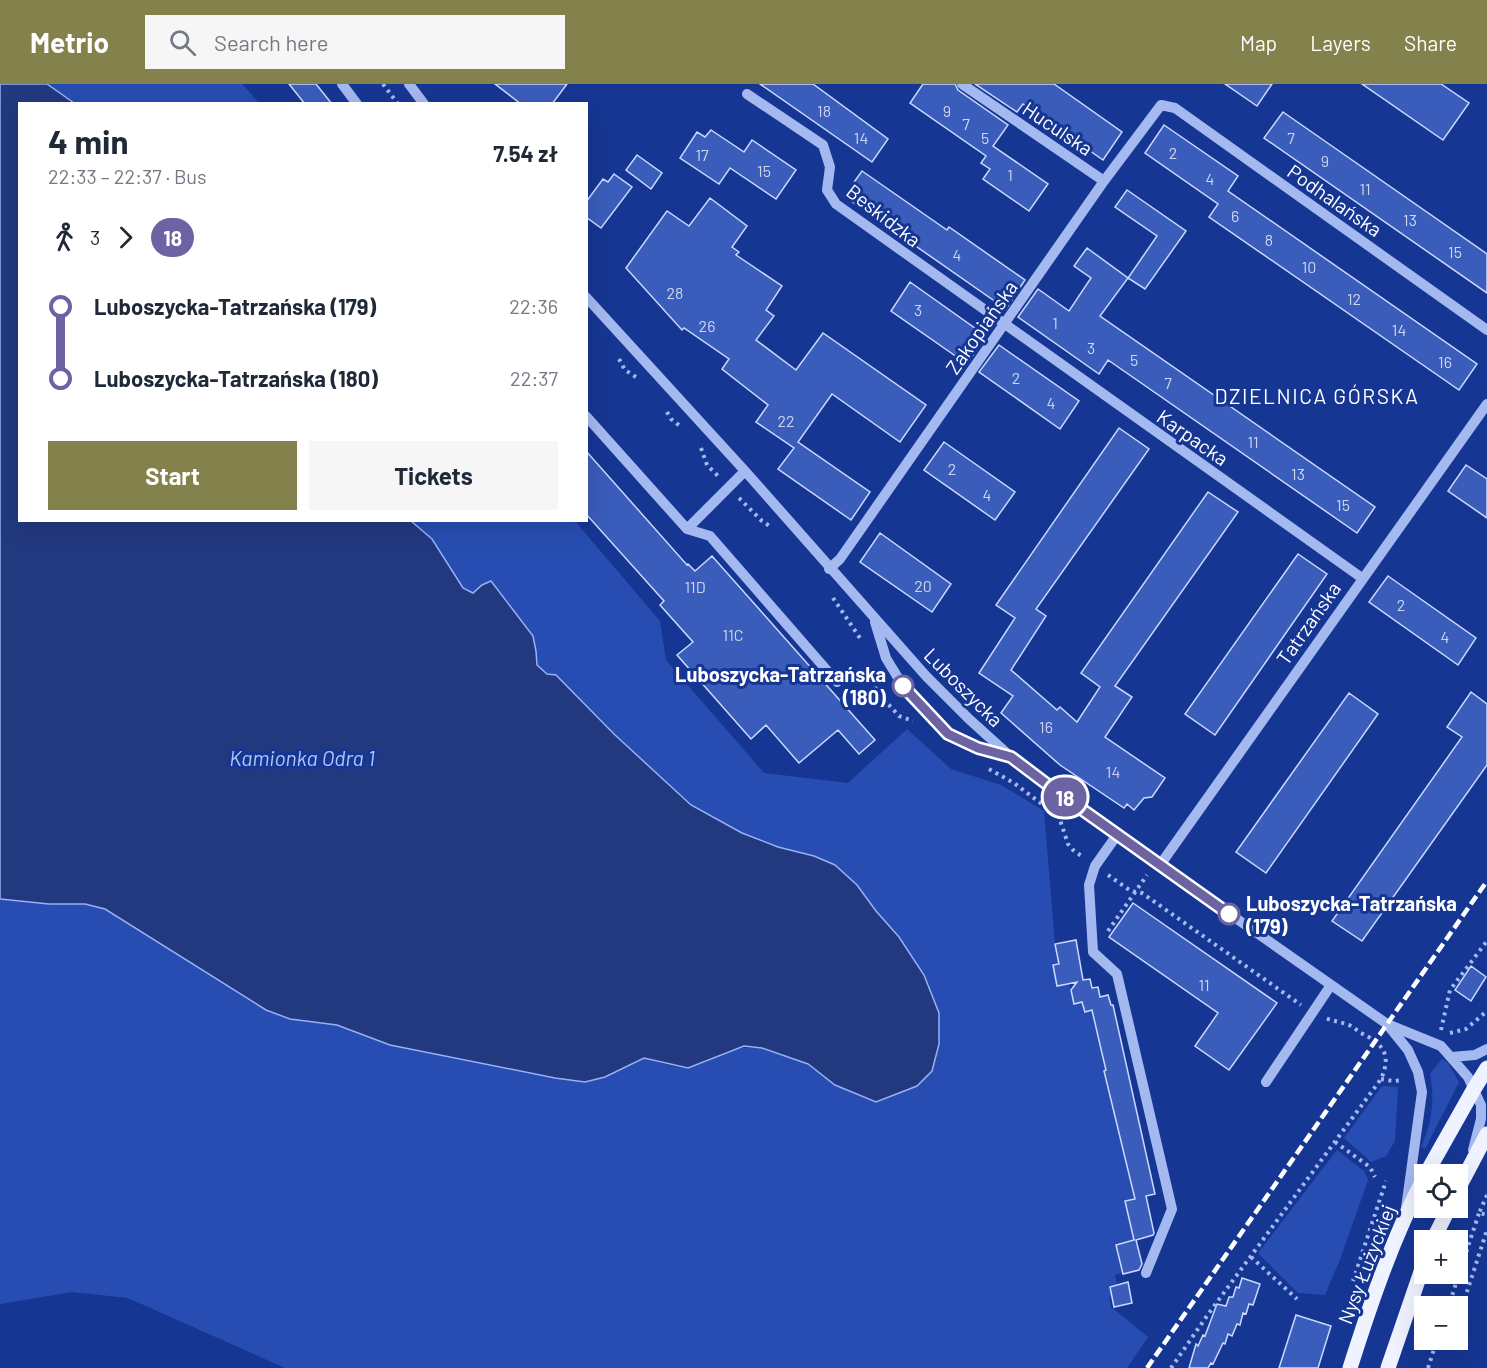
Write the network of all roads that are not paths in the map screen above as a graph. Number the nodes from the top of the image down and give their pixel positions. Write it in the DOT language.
graph roads {
  1 [pos="342,84"];
  2 [pos="409,84"];
  3 [pos="962,84"];
  4 [pos="747,94"];
  5 [pos="356,102"];
  6 [pos="422,102"];
  7 [pos="1161,105"];
  8 [pos="1104,181"];
  9 [pos="588,299"];
  10 [pos="1004,325"];
  11 [pos="1487,330"];
  12 [pos="1487,404"];
  13 [pos="588,418"];
  14 [pos="745,471"];
  15 [pos="687,529"];
  16 [pos="830,569"];
  17 [pos="1362,578"];
  18 [pos="875,620"];
  19 [pos="837,682"];
  20 [pos="1011,757"];
  21 [pos="1117,835"];
  22 [pos="1160,865"];
  23 [pos="1331,985"];
  24 [pos="1387,1024"];
  25 [pos="1487,1049"];
  26 [pos="1452,1057"];
  27 [pos="1487,1068"];
  28 [pos="1266,1082"];
  29 [pos="1474,1089"];
  30 [pos="1487,1134"];
  31 [pos="1431,1164"];
  32 [pos="1468,1166"];
  33 [pos="1468,1168"];
  34 [pos="1414,1197"];
  35 [pos="1406,1213"];
  36 [pos="1146,1273"];
  37 [pos="1417,1284"];
  38 [pos="1350,1368"];
  39 [pos="1388,1368"];
  1 -- 5 [label="street"];
  2 -- 6 [label="street"];
  3 -- 8 [label="street, Huculska"];
  4 -- 10 [label="street, Beskidzka"];
  7 -- 8 [label="street, Zakopiańska"];
  7 -- 11 [label="street, Podhalańska"];
  8 -- 10 [label="street, Zakopiańska"];
  9 -- 14 [label="street, Luboszycka"];
  10 -- 16 [label="street, Zakopiańska"];
  10 -- 17 [label="street, Karpacka"];
  12 -- 17 [label="street, Tatrzańska"];
  13 -- 15 [label="street"];
  14 -- 15 [label="street"];
  14 -- 16 [label="street, Luboszycka"];
  15 -- 19 [label="street"];
  16 -- 18 [label="street, Luboszycka"];
  17 -- 22 [label="street, Tatrzańska"];
  18 -- 20 [label="street, Luboszycka"];
  18 -- 20 [label="street"];
  20 -- 21 [label="street, Luboszycka"];
  21 -- 22 [label="street, Luboszycka"];
  21 -- 36 [label="street"];
  22 -- 23 [label="street, Luboszycka"];
  23 -- 24 [label="street, Luboszycka"];
  23 -- 28 [label="street"];
  24 -- 26 [label="street"];
  24 -- 35 [label="street"];
  25 -- 26 [label="street"];
  26 -- 29 [label="street"];
  27 -- 29 [label="main road, Nysy Łużyckiej"];
  29 -- 31 [label="main road, Nysy Łużyckiej"];
  29 -- 32 [label="street"];
  30 -- 33 [label="main road"];
  34 -- 35 [label="main road, Nysy Łużyckiej"];
  35 -- 38 [label="main road, Nysy Łużyckiej"];
  37 -- 39 [label="main road"];
}
